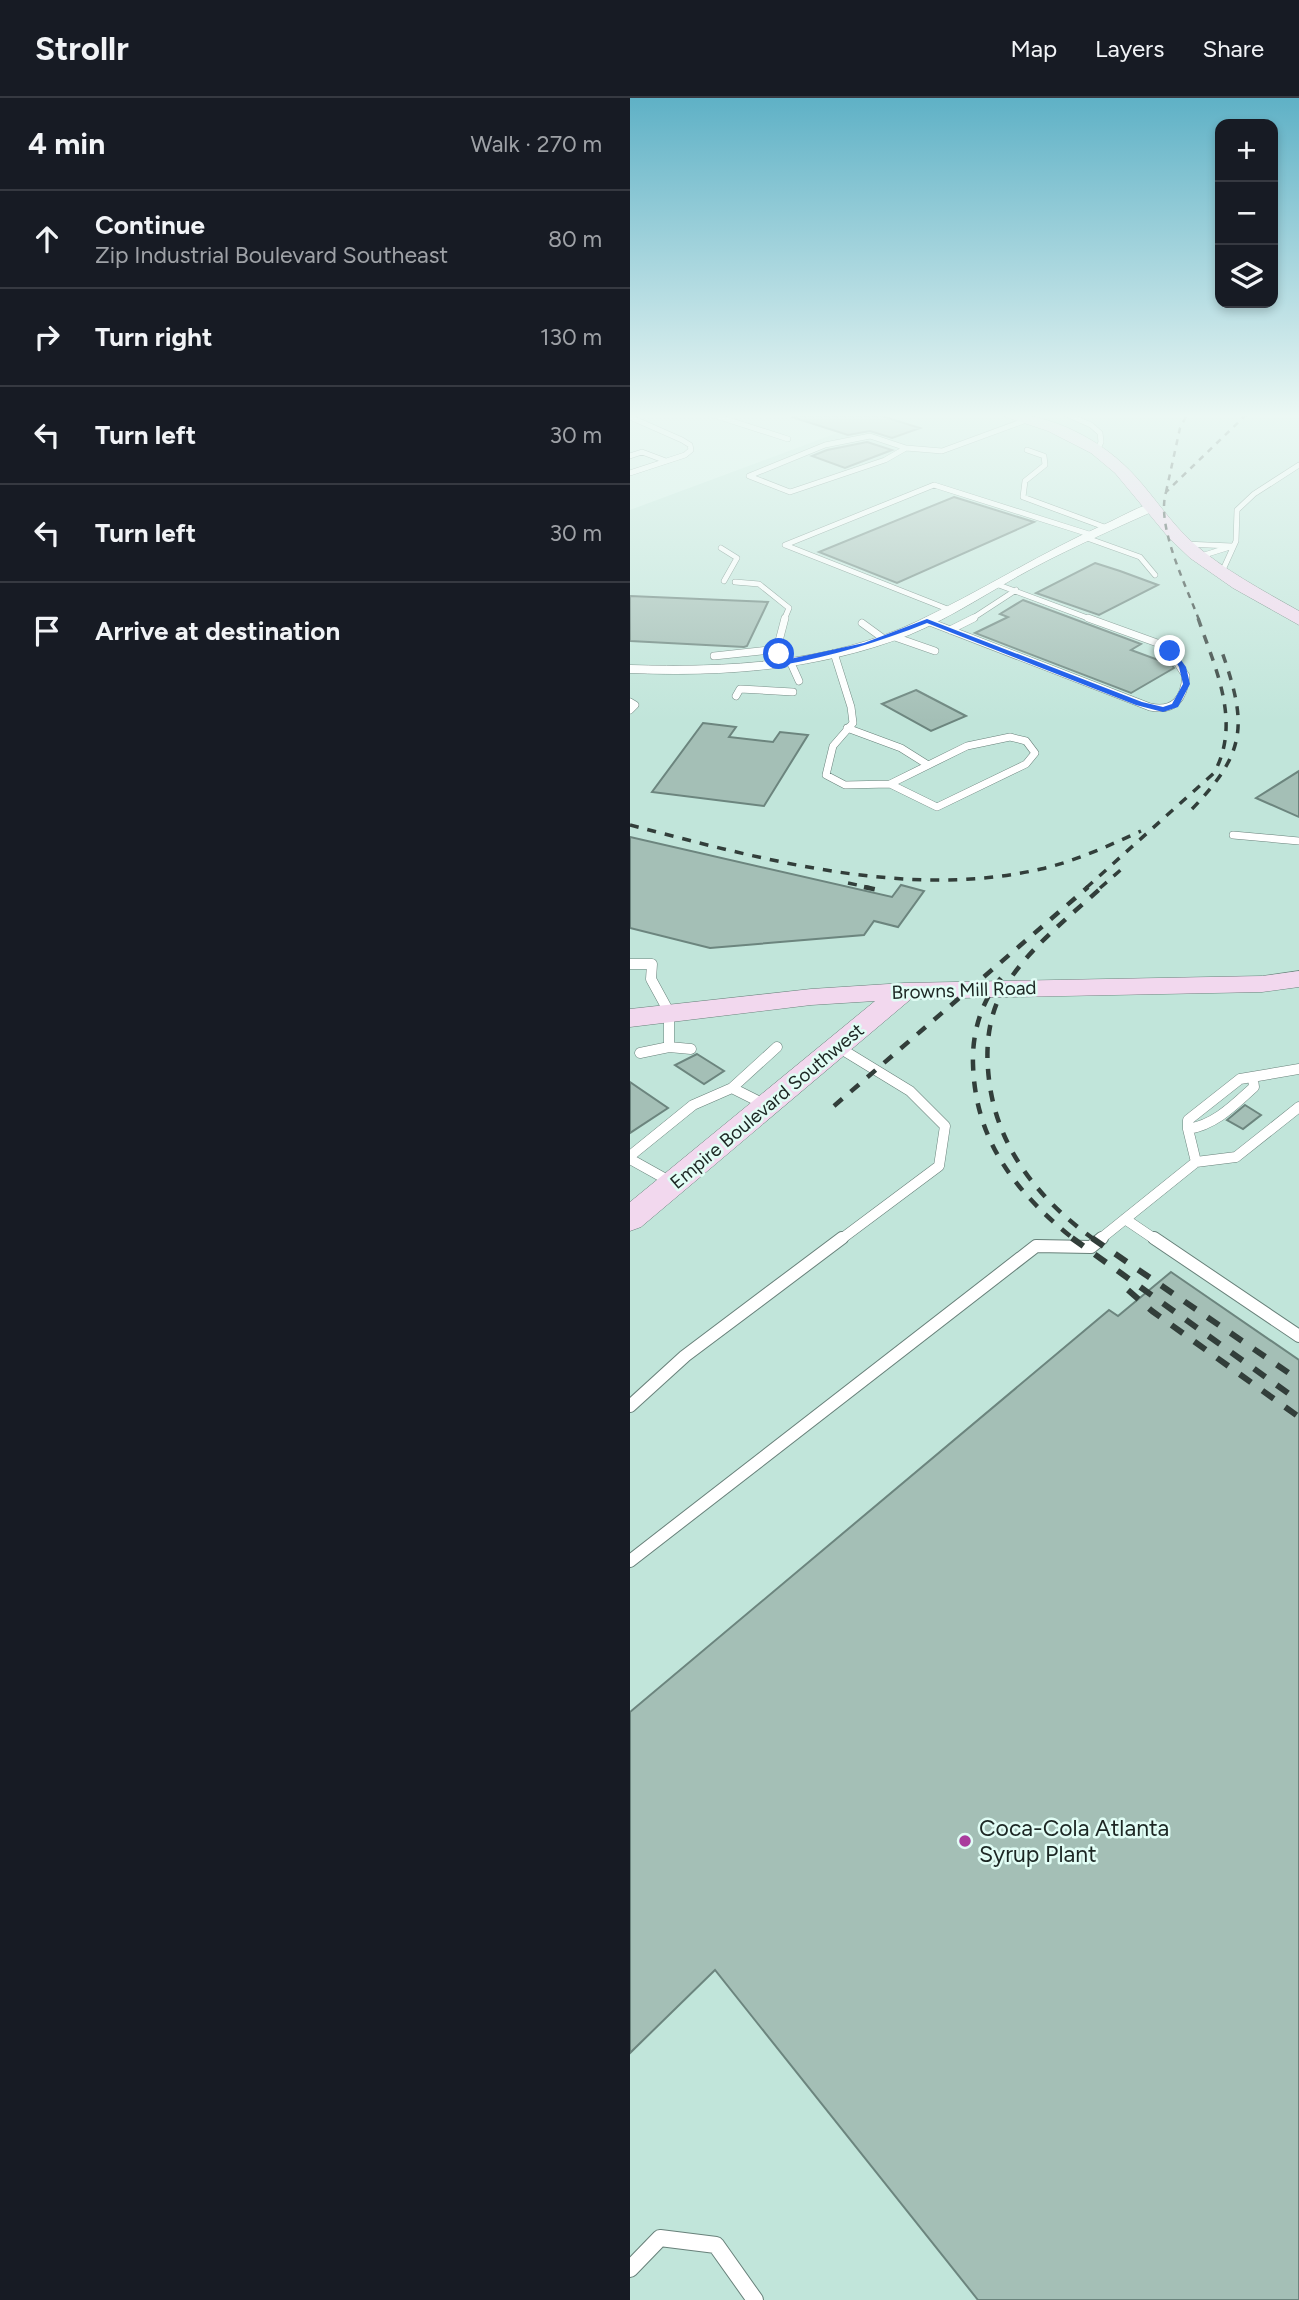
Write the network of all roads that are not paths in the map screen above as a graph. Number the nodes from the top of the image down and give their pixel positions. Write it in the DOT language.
graph roads {
  1 [pos="858,516"];
  2 [pos="1034,516"];
  3 [pos="1074,516"];
  4 [pos="1133,516"];
  5 [pos="1160,516"];
  6 [pos="1237,516"];
  7 [pos="1064,526"];
  8 [pos="1107,528"];
  9 [pos="1053,531"];
  10 [pos="1090,537"];
  11 [pos="1184,544"];
  12 [pos="1232,546"];
  13 [pos="721,548"];
  14 [pos="1201,556"];
  15 [pos="1222,572"];
  16 [pos="1155,575"];
  17 [pos="724,581"];
  18 [pos="735,582"];
  19 [pos="996,584"];
  20 [pos="920,590"];
  21 [pos="1016,590"];
  22 [pos="911,594"];
  23 [pos="950,610"];
  24 [pos="1299,620"];
  25 [pos="927,621"];
  26 [pos="862,623"];
  27 [pos="950,630"];
  28 [pos="888,637"];
  29 [pos="935,651"];
  30 [pos="834,653"];
  31 [pos="714,656"];
  32 [pos="784,658"];
  33 [pos="630,669"];
  34 [pos="799,681"];
  35 [pos="793,692"];
  36 [pos="736,696"];
  37 [pos="630,702"];
  38 [pos="630,710"];
  39 [pos="847,728"];
  40 [pos="928,765"];
  41 [pos="890,784"];
  42 [pos="1233,835"];
  43 [pos="1299,841"];
  44 [pos="630,964"];
  45 [pos="1299,979"];
  46 [pos="904,991"];
  47 [pos="669,1012"];
  48 [pos="630,1018"];
  49 [pos="777,1046"];
  50 [pos="669,1047"];
  51 [pos="838,1047"];
  52 [pos="691,1049"];
  53 [pos="640,1053"];
  54 [pos="1299,1069"];
  55 [pos="1253,1079"];
  56 [pos="732,1088"];
  57 [pos="767,1105"];
  58 [pos="1299,1107"];
  59 [pos="1188,1129"];
  60 [pos="630,1158"];
  61 [pos="1196,1162"];
  62 [pos="674,1183"];
  63 [pos="630,1219"];
  64 [pos="1125,1219"];
  65 [pos="1299,1336"];
  66 [pos="630,1406"];
  67 [pos="630,1561"];
  68 [pos="630,2269"];
  69 [pos="755,2300"];
  1 -- 22 [label="lane"];
  2 -- 7 [label="lane"];
  3 -- 8 [label="lane"];
  4 -- 8 [label="street"];
  5 -- 11 [label="street"];
  6 -- 12 [label="lane"];
  7 -- 9 [label="lane"];
  7 -- 10 [label="lane"];
  8 -- 10 [label="street"];
  10 -- 16 [label="lane"];
  10 -- 19 [label="street"];
  11 -- 12 [label="lane"];
  11 -- 14 [label="street"];
  12 -- 14 [label="lane"];
  12 -- 15 [label="lane"];
  13 -- 17 [label="lane"];
  14 -- 15 [label="street"];
  15 -- 24 [label="street"];
  18 -- 32 [label="lane"];
  19 -- 21 [label="lane"];
  19 -- 23 [label="street"];
  20 -- 22 [label="lane"];
  21 -- 27 [label="lane"];
  21 -- 27 [label="lane"];
  22 -- 23 [label="lane"];
  23 -- 25 [label="street"];
  25 -- 27 [label="lane"];
  25 -- 28 [label="street"];
  26 -- 28 [label="lane"];
  28 -- 29 [label="lane"];
  28 -- 30 [label="street"];
  30 -- 32 [label="street"];
  30 -- 39 [label="lane"];
  31 -- 32 [label="lane"];
  32 -- 33 [label="street"];
  32 -- 34 [label="lane"];
  35 -- 36 [label="lane"];
  37 -- 38 [label="lane"];
  39 -- 40 [label="lane"];
  39 -- 41 [label="lane"];
  40 -- 41 [label="lane"];
  40 -- 41 [label="lane"];
  42 -- 43 [label="lane"];
  44 -- 47 [label="lane"];
  45 -- 46 [label="street, Browns Mill Road"];
  46 -- 47 [label="street, Browns Mill Road"];
  46 -- 51 [label="street, Empire Boulevard Southwest"];
  47 -- 48 [label="street, Browns Mill Road"];
  47 -- 50 [label="lane"];
  49 -- 56 [label="lane"];
  50 -- 52 [label="lane"];
  50 -- 53 [label="lane"];
  51 -- 57 [label="street, Empire Boulevard Southwest"];
  51 -- 66 [label="lane"];
  54 -- 55 [label="lane"];
  55 -- 59 [label="lane"];
  55 -- 59 [label="lane"];
  56 -- 57 [label="lane"];
  56 -- 60 [label="lane"];
  57 -- 62 [label="street, Empire Boulevard Southwest"];
  58 -- 61 [label="lane"];
  59 -- 61 [label="lane"];
  60 -- 62 [label="lane"];
  61 -- 64 [label="lane"];
  62 -- 63 [label="street, Empire Boulevard Southwest"];
  64 -- 65 [label="lane"];
  64 -- 67 [label="lane"];
  68 -- 69 [label="lane"];
}
